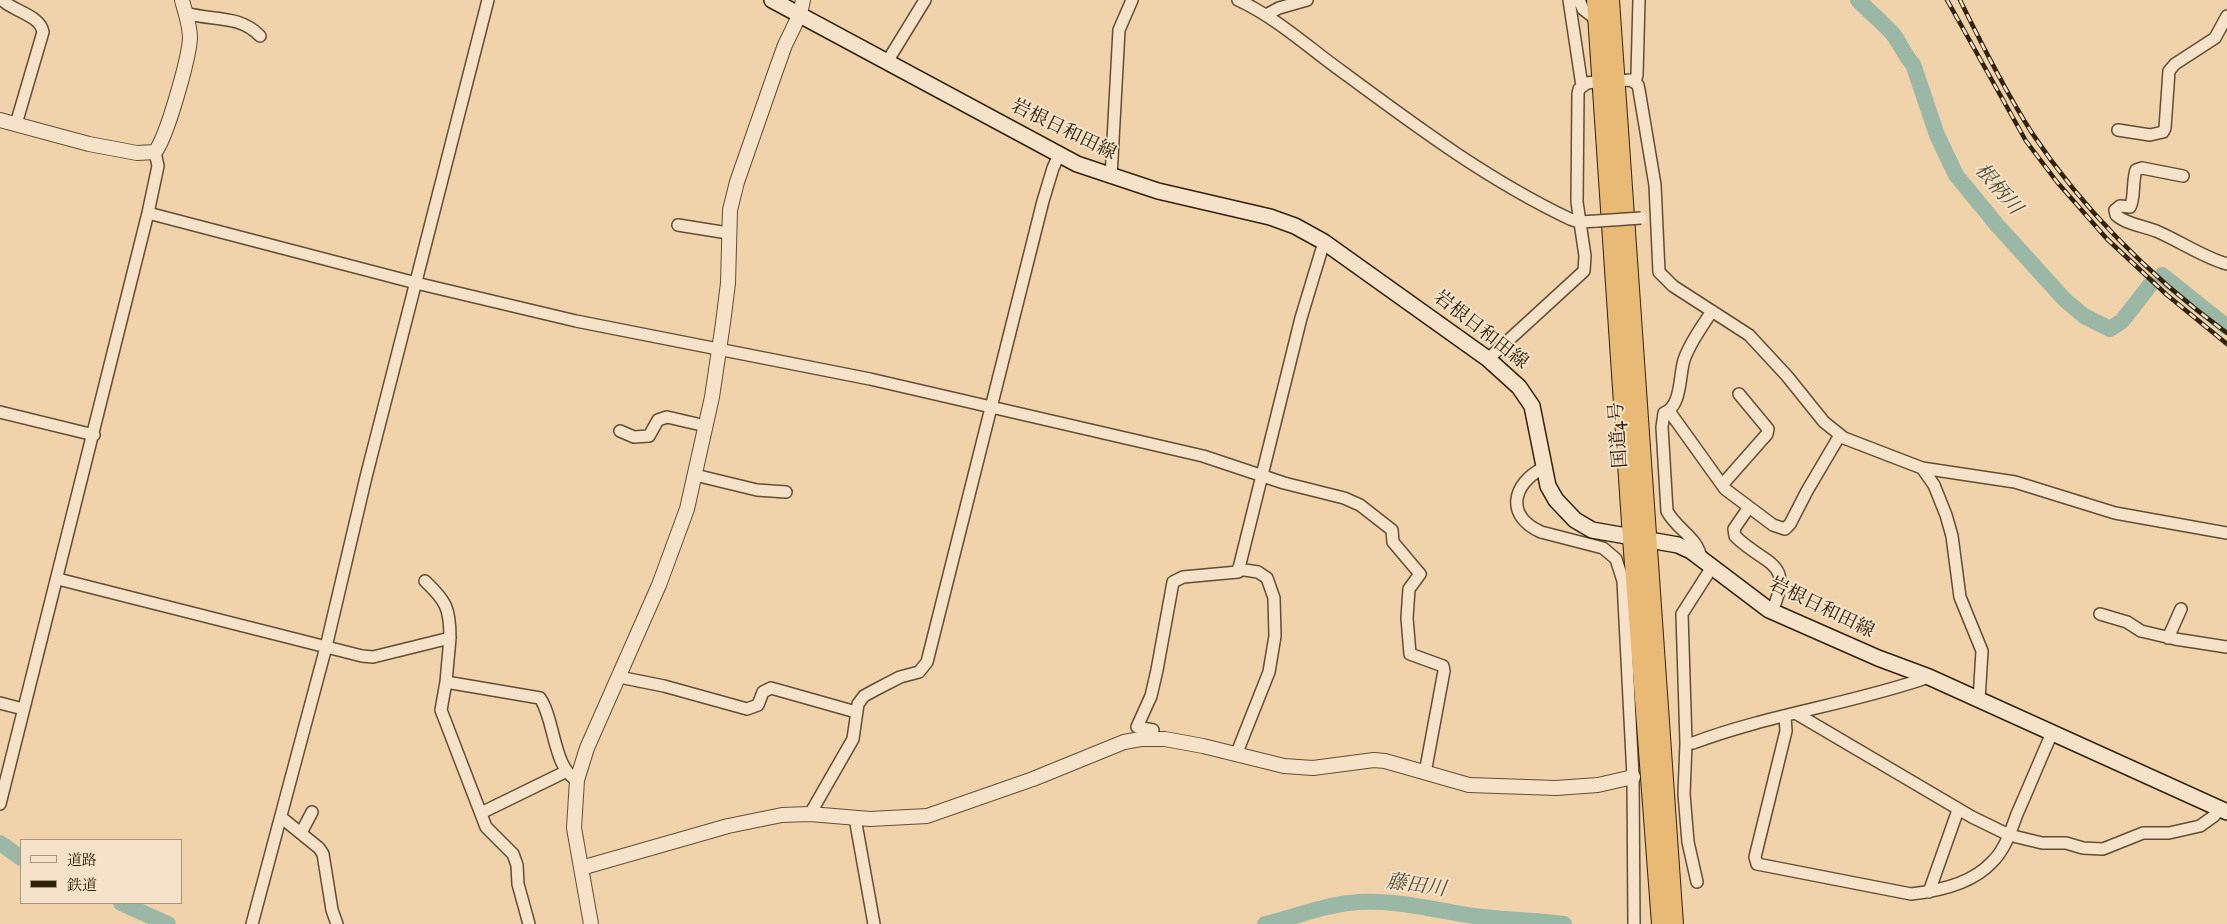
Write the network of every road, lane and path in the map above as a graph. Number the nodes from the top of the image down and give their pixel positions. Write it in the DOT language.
graph roads {
  1 [pos="488,0"];
  2 [pos="772,0"];
  3 [pos="925,0"];
  4 [pos="1132,0"];
  5 [pos="1238,0"];
  6 [pos="1307,0"];
  7 [pos="1569,0"];
  8 [pos="1579,0"];
  9 [pos="1639,0"];
  10 [pos="10,2"];
  11 [pos="184,6"];
  12 [pos="1607,6"];
  13 [pos="802,7"];
  14 [pos="1266,15"];
  15 [pos="2227,16"];
  16 [pos="260,36"];
  17 [pos="887,62"];
  18 [pos="1609,81"];
  19 [pos="1635,82"];
  20 [pos="1582,86"];
  21 [pos="0,120"];
  22 [pos="16,124"];
  23 [pos="2118,130"];
  24 [pos="155,152"];
  25 [pos="1059,155"];
  26 [pos="2183,176"];
  27 [pos="1111,177"];
  28 [pos="148,213"];
  29 [pos="1658,218"];
  30 [pos="1579,222"];
  31 [pos="678,225"];
  32 [pos="728,233"];
  33 [pos="1324,242"];
  34 [pos="2227,264"];
  35 [pos="416,283"];
  36 [pos="1712,311"];
  37 [pos="719,350"];
  38 [pos="1488,359"];
  39 [pos="1739,394"];
  40 [pos="992,406"];
  41 [pos="1669,411"];
  42 [pos="0,412"];
  43 [pos="706,426"];
  44 [pos="620,431"];
  45 [pos="94,435"];
  46 [pos="1840,435"];
  47 [pos="1543,468"];
  48 [pos="1922,468"];
  49 [pos="695,475"];
  50 [pos="1262,475"];
  51 [pos="1722,485"];
  52 [pos="786,492"];
  53 [pos="1749,507"];
  54 [pos="2227,533"];
  55 [pos="1640,539"];
  56 [pos="1707,563"];
  57 [pos="1238,570"];
  58 [pos="58,579"];
  59 [pos="425,581"];
  60 [pos="2181,609"];
  61 [pos="1772,611"];
  62 [pos="2100,614"];
  63 [pos="450,638"];
  64 [pos="2168,638"];
  65 [pos="326,647"];
  66 [pos="2227,647"];
  67 [pos="619,677"];
  68 [pos="1930,677"];
  69 [pos="446,682"];
  70 [pos="1979,700"];
  71 [pos="0,703"];
  72 [pos="23,709"];
  73 [pos="856,712"];
  74 [pos="1791,715"];
  75 [pos="2052,732"];
  76 [pos="1149,738"];
  77 [pos="1686,743"];
  78 [pos="1236,755"];
  79 [pos="1425,773"];
  80 [pos="572,776"];
  81 [pos="1633,777"];
  82 [pos="0,803"];
  83 [pos="1958,810"];
  84 [pos="2224,811"];
  85 [pos="312,812"];
  86 [pos="481,813"];
  87 [pos="810,814"];
  88 [pos="282,818"];
  89 [pos="855,818"];
  90 [pos="301,832"];
  91 [pos="2009,835"];
  92 [pos="1663,863"];
  93 [pos="582,868"];
  94 [pos="1697,882"];
  95 [pos="1929,892"];
  96 [pos="1667,918"];
  97 [pos="252,924"];
  98 [pos="336,924"];
  99 [pos="529,924"];
  100 [pos="591,924"];
  101 [pos="874,924"];
  102 [pos="1634,924"];
  1 -- 35 [label="street"];
  2 -- 13 [label="main road, 岩根日和田線"];
  3 -- 17 [label="street"];
  4 -- 27 [label="street"];
  5 -- 14 [label="street"];
  6 -- 14 [label="street"];
  7 -- 20 [label="street"];
  8 -- 12 [label="street"];
  9 -- 19 [label="street"];
  10 -- 22 [label="street"];
  11 -- 16 [label="street"];
  11 -- 24 [label="street"];
  12 -- 18 [label="highway, 国道4号"];
  13 -- 17 [label="main road, 岩根日和田線"];
  13 -- 32 [label="street"];
  14 -- 30 [label="street"];
  15 -- 23 [label="street"];
  17 -- 25 [label="main road, 岩根日和田線"];
  18 -- 19 [label="street"];
  18 -- 20 [label="street"];
  18 -- 55 [label="highway, 国道4号"];
  19 -- 29 [label="street"];
  20 -- 30 [label="street"];
  21 -- 22 [label="street"];
  22 -- 24 [label="street"];
  24 -- 28 [label="street"];
  25 -- 27 [label="main road, 岩根日和田線"];
  25 -- 40 [label="street"];
  26 -- 34 [label="street"];
  27 -- 33 [label="main road, 岩根日和田線"];
  28 -- 35 [label="street"];
  28 -- 45 [label="street"];
  29 -- 30 [label="street, bridge"];
  29 -- 36 [label="street"];
  30 -- 38 [label="street"];
  31 -- 32 [label="street"];
  32 -- 37 [label="street"];
  33 -- 38 [label="main road, 岩根日和田線"];
  33 -- 50 [label="street"];
  35 -- 37 [label="street"];
  35 -- 65 [label="street"];
  36 -- 41 [label="street"];
  36 -- 46 [label="street"];
  37 -- 40 [label="street"];
  37 -- 43 [label="street"];
  38 -- 47 [label="main road, 岩根日和田線"];
  39 -- 51 [label="street"];
  40 -- 50 [label="street"];
  40 -- 73 [label="street"];
  41 -- 51 [label="street"];
  41 -- 56 [label="street"];
  42 -- 45 [label="street"];
  43 -- 44 [label="street"];
  43 -- 49 [label="street"];
  45 -- 58 [label="street"];
  46 -- 48 [label="street"];
  46 -- 53 [label="street"];
  47 -- 55 [label="main road, 岩根日和田線"];
  47 -- 81 [label="street"];
  48 -- 54 [label="street"];
  48 -- 70 [label="street"];
  49 -- 52 [label="street"];
  49 -- 67 [label="street"];
  50 -- 57 [label="street"];
  50 -- 79 [label="street"];
  51 -- 53 [label="street"];
  53 -- 61 [label="street"];
  55 -- 56 [label="main road, 岩根日和田線"];
  55 -- 92 [label="highway, 国道4号"];
  56 -- 61 [label="main road, 岩根日和田線"];
  56 -- 77 [label="street"];
  57 -- 76 [label="street"];
  57 -- 78 [label="street"];
  58 -- 65 [label="street"];
  58 -- 72 [label="street"];
  59 -- 63 [label="street"];
  60 -- 64 [label="street"];
  61 -- 68 [label="main road, 岩根日和田線"];
  62 -- 64 [label="street"];
  63 -- 65 [label="street"];
  63 -- 69 [label="street"];
  64 -- 66 [label="street"];
  65 -- 88 [label="street"];
  67 -- 73 [label="street"];
  67 -- 80 [label="street"];
  68 -- 70 [label="main road, 岩根日和田線"];
  68 -- 74 [label="street"];
  69 -- 80 [label="street"];
  69 -- 86 [label="street"];
  70 -- 75 [label="main road, 岩根日和田線"];
  71 -- 72 [label="street"];
  72 -- 82 [label="street"];
  73 -- 87 [label="street"];
  74 -- 77 [label="street"];
  74 -- 83 [label="street"];
  74 -- 95 [label="street"];
  75 -- 84 [label="main road, 岩根日和田線"];
  75 -- 91 [label="street"];
  76 -- 78 [label="street"];
  76 -- 89 [label="street"];
  77 -- 94 [label="street"];
  78 -- 79 [label="street"];
  79 -- 81 [label="street"];
  80 -- 86 [label="street"];
  80 -- 93 [label="street"];
  81 -- 102 [label="street"];
  83 -- 91 [label="street"];
  83 -- 95 [label="street"];
  84 -- 91 [label="street"];
  85 -- 90 [label="street"];
  86 -- 99 [label="street"];
  87 -- 89 [label="street"];
  87 -- 93 [label="street"];
  88 -- 90 [label="street"];
  88 -- 97 [label="street"];
  89 -- 101 [label="street"];
  90 -- 98 [label="street"];
  91 -- 95 [label="street"];
  92 -- 96 [label="highway"];
  92 -- 96 [label="highway"];
  93 -- 100 [label="street"];
}
